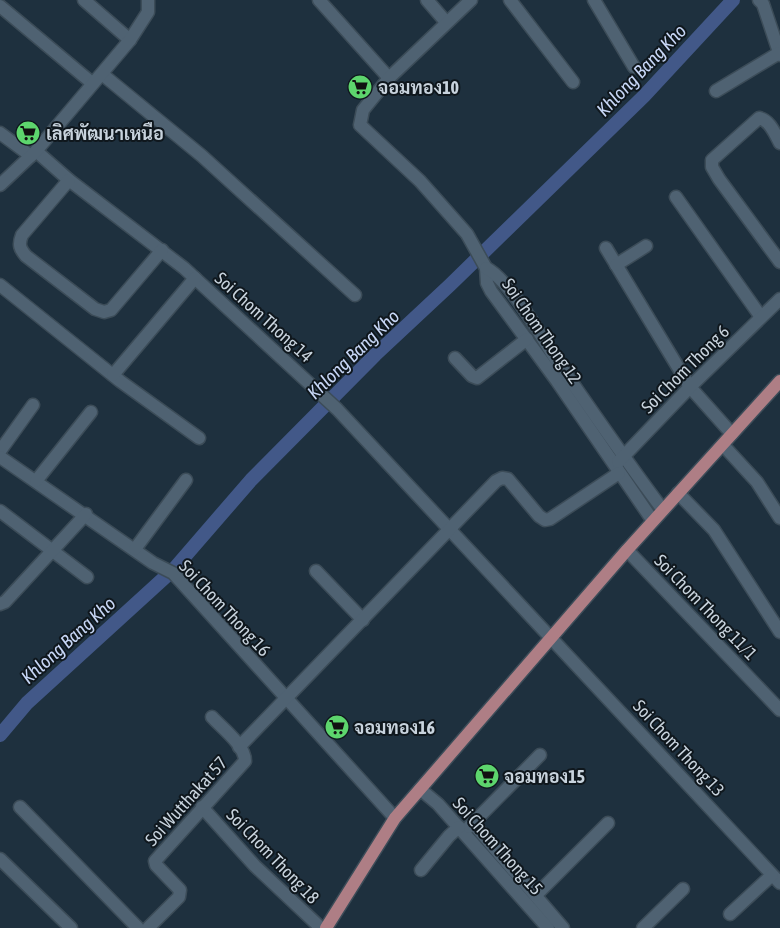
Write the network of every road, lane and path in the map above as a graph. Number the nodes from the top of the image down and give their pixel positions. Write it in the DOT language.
graph roads {
  1 [pos="84,0"];
  2 [pos="148,0"];
  3 [pos="319,0"];
  4 [pos="427,0"];
  5 [pos="470,0"];
  6 [pos="510,0"];
  7 [pos="594,0"];
  8 [pos="759,0"];
  9 [pos="0,6"];
  10 [pos="446,22"];
  11 [pos="130,40"];
  12 [pos="779,54"];
  13 [pos="634,67"];
  14 [pos="97,78"];
  15 [pos="389,78"];
  16 [pos="573,82"];
  17 [pos="716,91"];
  18 [pos="0,133"];
  19 [pos="780,143"];
  20 [pos="34,154"];
  21 [pos="69,180"];
  22 [pos="0,186"];
  23 [pos="676,198"];
  24 [pos="646,246"];
  25 [pos="606,248"];
  26 [pos="162,250"];
  27 [pos="780,262"];
  28 [pos="483,264"];
  29 [pos="616,265"];
  30 [pos="195,278"];
  31 [pos="0,285"];
  32 [pos="355,295"];
  33 [pos="780,299"];
  34 [pos="761,317"];
  35 [pos="527,339"];
  36 [pos="455,358"];
  37 [pos="113,375"];
  38 [pos="780,382"];
  39 [pos="690,387"];
  40 [pos="33,405"];
  41 [pos="91,412"];
  42 [pos="732,434"];
  43 [pos="199,438"];
  44 [pos="723,445"];
  45 [pos="0,451"];
  46 [pos="0,456"];
  47 [pos="619,465"];
  48 [pos="186,480"];
  49 [pos="36,481"];
  50 [pos="678,493"];
  51 [pos="663,510"];
  52 [pos="0,511"];
  53 [pos="86,514"];
  54 [pos="780,518"];
  55 [pos="653,521"];
  56 [pos="452,530"];
  57 [pos="135,550"];
  58 [pos="627,550"];
  59 [pos="53,552"];
  60 [pos="316,570"];
  61 [pos="87,577"];
  62 [pos="0,604"];
  63 [pos="363,620"];
  64 [pos="780,632"];
  65 [pos="552,638"];
  66 [pos="286,700"];
  67 [pos="780,710"];
  68 [pos="212,717"];
  69 [pos="239,747"];
  70 [pos="540,756"];
  71 [pos="420,789"];
  72 [pos="20,807"];
  73 [pos="202,807"];
  74 [pos="395,818"];
  75 [pos="473,823"];
  76 [pos="608,823"];
  77 [pos="461,830"];
  78 [pos="0,859"];
  79 [pos="420,870"];
  80 [pos="776,879"];
  81 [pos="683,889"];
  82 [pos="536,896"];
  83 [pos="730,914"];
  84 [pos="72,928"];
  85 [pos="138,928"];
  86 [pos="148,928"];
  87 [pos="321,928"];
  88 [pos="326,928"];
  89 [pos="548,928"];
  90 [pos="564,928"];
  91 [pos="643,928"];
  1 -- 11 [label="street"];
  2 -- 11 [label="street"];
  3 -- 15 [label="street"];
  4 -- 10 [label="street"];
  5 -- 10 [label="street"];
  6 -- 16 [label="street"];
  7 -- 13 [label="street"];
  8 -- 12 [label="street"];
  9 -- 14 [label="street"];
  10 -- 15 [label="street"];
  11 -- 14 [label="street"];
  12 -- 17 [label="street"];
  14 -- 20 [label="street"];
  14 -- 32 [label="street"];
  15 -- 28 [label="street, Soi Chom Thong 12"];
  18 -- 20 [label="street, Soi Chom Thong 14"];
  19 -- 27 [label="street"];
  20 -- 21 [label="street, Soi Chom Thong 14"];
  20 -- 22 [label="street"];
  21 -- 26 [label="street, Soi Chom Thong 14"];
  21 -- 26 [label="street"];
  23 -- 34 [label="street"];
  24 -- 29 [label="street"];
  25 -- 29 [label="street"];
  26 -- 30 [label="street, Soi Chom Thong 14"];
  28 -- 35 [label="street, Soi Chom Thong 12"];
  28 -- 47 [label="street"];
  29 -- 39 [label="street"];
  30 -- 37 [label="street"];
  30 -- 56 [label="street, Soi Chom Thong 14"];
  31 -- 37 [label="street"];
  33 -- 34 [label="street, Soi Chom Thong 6"];
  34 -- 39 [label="street, Soi Chom Thong 6"];
  35 -- 36 [label="street"];
  35 -- 47 [label="street, Soi Chom Thong 12"];
  37 -- 43 [label="street"];
  38 -- 42 [label="main road"];
  39 -- 42 [label="street"];
  39 -- 47 [label="street, Soi Chom Thong 6"];
  40 -- 45 [label="street"];
  41 -- 49 [label="street"];
  42 -- 44 [label="main road"];
  44 -- 50 [label="main road"];
  44 -- 54 [label="street"];
  46 -- 49 [label="street, Soi Chom Thong 16"];
  47 -- 51 [label="street"];
  47 -- 55 [label="street, Soi Chom Thong 12"];
  47 -- 56 [label="street, Soi Chom Thong 6"];
  48 -- 57 [label="street"];
  49 -- 53 [label="street, Soi Chom Thong 16"];
  50 -- 51 [label="main road"];
  50 -- 64 [label="street"];
  51 -- 55 [label="main road"];
  52 -- 59 [label="street"];
  53 -- 57 [label="street, Soi Chom Thong 16"];
  53 -- 59 [label="street"];
  55 -- 58 [label="main road"];
  56 -- 63 [label="street"];
  56 -- 65 [label="street, Soi Chom Thong 14"];
  57 -- 66 [label="street, Soi Chom Thong 16"];
  58 -- 65 [label="main road"];
  58 -- 67 [label="street, Soi Chom Thong 11/1"];
  59 -- 61 [label="street"];
  59 -- 62 [label="street"];
  60 -- 63 [label="street"];
  63 -- 66 [label="street"];
  65 -- 71 [label="main road"];
  65 -- 80 [label="street, Soi Chom Thong 13"];
  66 -- 69 [label="street"];
  66 -- 74 [label="street, Soi Chom Thong 16"];
  68 -- 69 [label="street, Soi Wutthakat 57"];
  69 -- 73 [label="street, Soi Wutthakat 57"];
  70 -- 75 [label="street"];
  71 -- 74 [label="main road"];
  71 -- 77 [label="street, Soi Chom Thong 15"];
  72 -- 85 [label="street"];
  73 -- 86 [label="street, Soi Wutthakat 57"];
  73 -- 87 [label="street, Soi Chom Thong 18"];
  74 -- 88 [label="main road"];
  75 -- 77 [label="street"];
  75 -- 82 [label="street"];
  76 -- 82 [label="street"];
  77 -- 79 [label="street"];
  77 -- 89 [label="street, Soi Chom Thong 15"];
  78 -- 84 [label="street"];
  80 -- 83 [label="street"];
  81 -- 91 [label="street"];
  82 -- 90 [label="street"];
}
